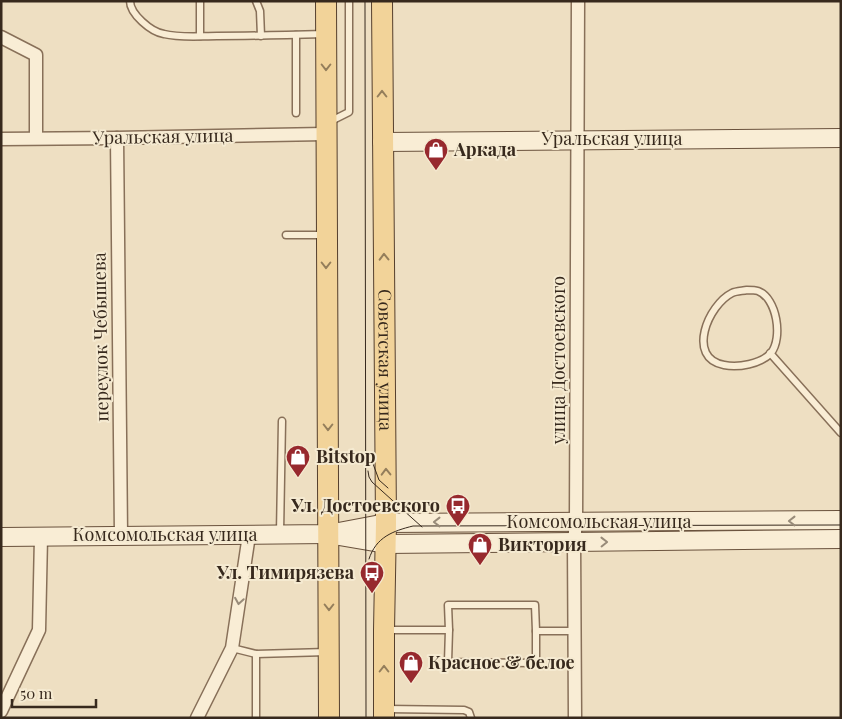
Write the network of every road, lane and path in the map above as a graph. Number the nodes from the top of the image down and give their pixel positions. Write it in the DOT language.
graph roads {
  1 [pos="130,1"];
  2 [pos="200,1"];
  3 [pos="256,1"];
  4 [pos="326,1"];
  5 [pos="348,1"];
  6 [pos="382,1"];
  7 [pos="578,1"];
  8 [pos="326,34"];
  9 [pos="296,35"];
  10 [pos="200,36"];
  11 [pos="260,36"];
  12 [pos="1,37"];
  13 [pos="296,113"];
  14 [pos="326,129"];
  15 [pos="1,138"];
  16 [pos="36,138"];
  17 [pos="117,138"];
  18 [pos="841,138"];
  19 [pos="577,139"];
  20 [pos="382,142"];
  21 [pos="286,235"];
  22 [pos="326,235"];
  23 [pos="770,353"];
  24 [pos="282,421"];
  25 [pos="841,433"];
  26 [pos="841,520"];
  27 [pos="576,522"];
  28 [pos="386,523"];
  29 [pos="280,534"];
  30 [pos="328,534"];
  31 [pos="121,535"];
  32 [pos="249,535"];
  33 [pos="41,536"];
  34 [pos="1,537"];
  35 [pos="841,539"];
  36 [pos="574,542"];
  37 [pos="386,544"];
  38 [pos="384,630"];
  39 [pos="449,630"];
  40 [pos="536,630"];
  41 [pos="574,631"];
  42 [pos="232,648"];
  43 [pos="329,652"];
  44 [pos="256,654"];
  45 [pos="412,710"];
  46 [pos="1,711"];
  47 [pos="384,713"];
  48 [pos="197,718"];
  49 [pos="256,718"];
  50 [pos="329,718"];
  51 [pos="412,718"];
  52 [pos="471,718"];
  53 [pos="575,718"];
  1 -- 10 [label="lane"];
  2 -- 10 [label="lane"];
  3 -- 11 [label="lane"];
  4 -- 8 [label="main road"];
  5 -- 14 [label="lane"];
  20 -- 6 [label="main road, Советская улица, one-way"];
  7 -- 19 [label="street, улица Достоевского"];
  8 -- 9 [label="lane"];
  8 -- 14 [label="main road, one-way"];
  9 -- 11 [label="lane"];
  9 -- 13 [label="lane"];
  10 -- 11 [label="lane"];
  12 -- 16 [label="street"];
  14 -- 17 [label="street, Уральская улица"];
  14 -- 22 [label="main road"];
  15 -- 16 [label="street, Уральская улица"];
  16 -- 17 [label="street, Уральская улица"];
  17 -- 31 [label="street, переулок Чебышева"];
  18 -- 19 [label="main road, Уральская улица"];
  19 -- 20 [label="main road, Уральская улица"];
  19 -- 27 [label="street, улица Достоевского"];
  28 -- 20 [label="main road, Советская улица, one-way"];
  21 -- 22 [label="lane"];
  22 -- 30 [label="main road, one-way"];
  23 -- 23 [label="lane"];
  23 -- 25 [label="lane"];
  24 -- 29 [label="lane"];
  26 -- 27 [label="main road, Комсомольская улица, one-way"];
  27 -- 28 [label="main road, Комсомольская улица, one-way"];
  27 -- 36 [label="street, улица Достоевского"];
  28 -- 30 [label="main road, Комсомольская улица"];
  28 -- 37 [label="main road, Советская улица"];
  29 -- 30 [label="main road, Комсомольская улица"];
  29 -- 32 [label="main road, Комсомольская улица"];
  30 -- 37 [label="main road, Комсомольская улица"];
  30 -- 43 [label="main road, one-way"];
  31 -- 32 [label="main road, Комсомольская улица"];
  31 -- 33 [label="main road, Комсомольская улица"];
  32 -- 42 [label="street, one-way"];
  33 -- 34 [label="main road, Комсомольская улица"];
  33 -- 46 [label="street"];
  36 -- 35 [label="main road, Комсомольская улица, one-way"];
  36 -- 37 [label="main road, Комсомольская улица"];
  36 -- 41 [label="street, улица Достоевского"];
  37 -- 38 [label="main road, Советская улица"];
  38 -- 39 [label="lane"];
  47 -- 38 [label="main road, Советская улица, one-way"];
  39 -- 40 [label="lane"];
  39 -- 40 [label="lane"];
  40 -- 41 [label="lane"];
  41 -- 53 [label="street, улица Достоевского"];
  42 -- 44 [label="lane"];
  42 -- 48 [label="street"];
  43 -- 44 [label="lane"];
  43 -- 50 [label="main road"];
  44 -- 49 [label="lane"];
  45 -- 47 [label="lane"];
  45 -- 51 [label="lane"];
  45 -- 52 [label="lane"];
}
